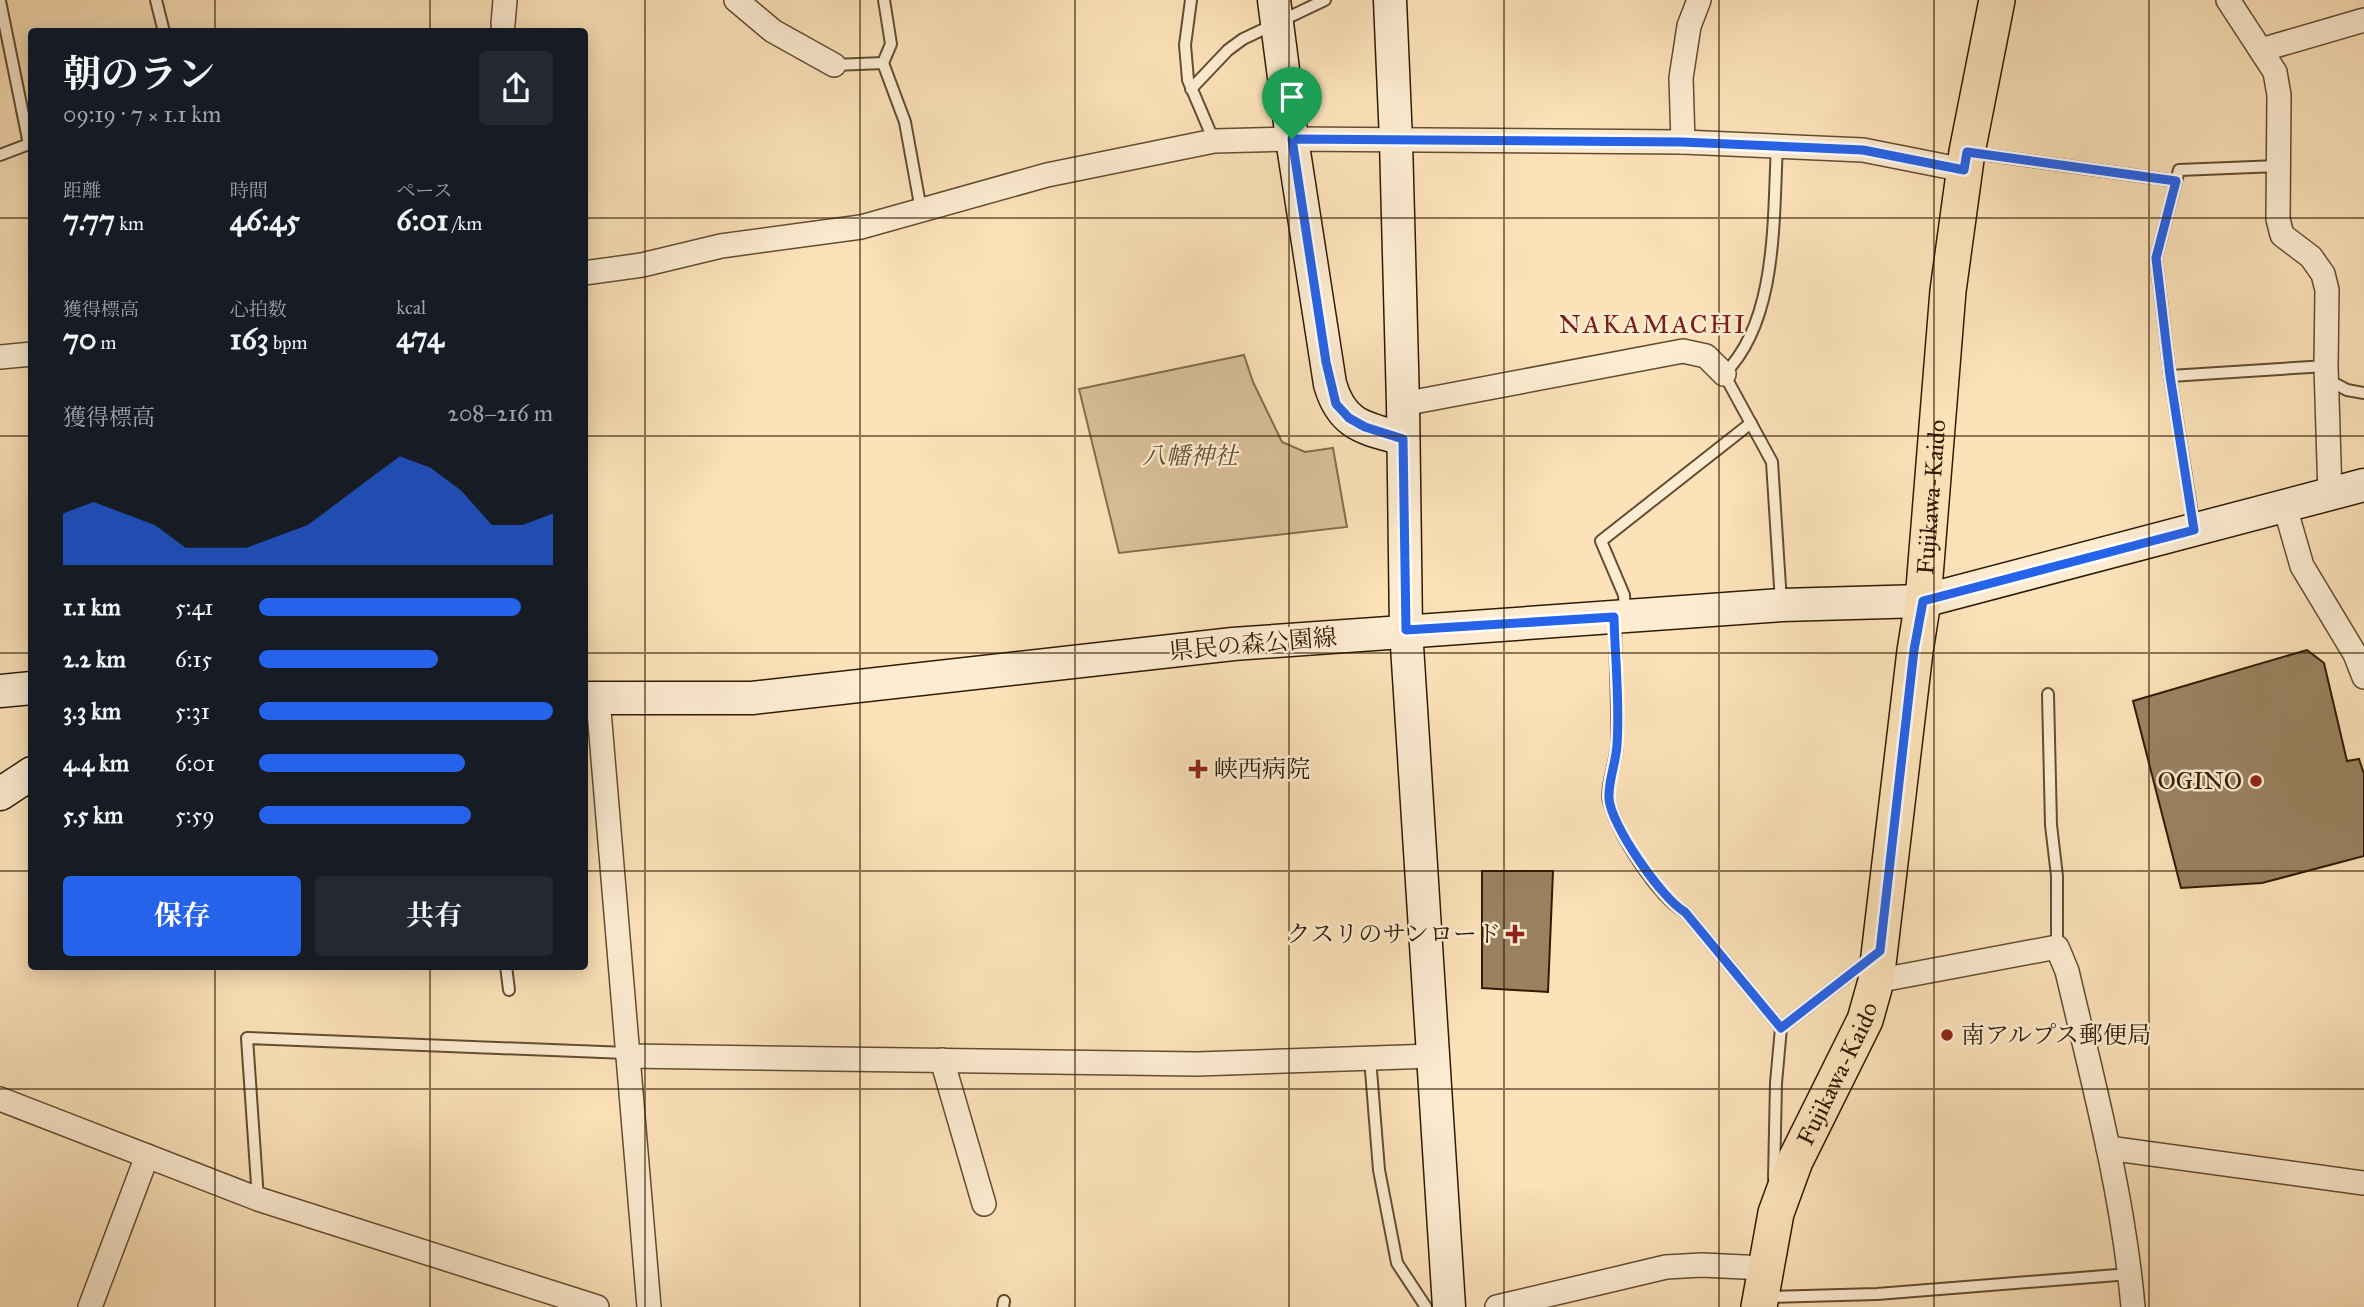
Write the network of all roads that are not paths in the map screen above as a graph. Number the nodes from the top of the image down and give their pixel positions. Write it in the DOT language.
graph roads {
  1 [pos="156,0"];
  2 [pos="505,0"];
  3 [pos="736,0"];
  4 [pos="884,0"];
  5 [pos="1191,0"];
  6 [pos="1325,0"];
  7 [pos="1390,0"];
  8 [pos="1699,0"];
  9 [pos="1997,0"];
  10 [pos="2228,0"];
  11 [pos="0,1"];
  12 [pos="1276,12"];
  13 [pos="2364,20"];
  14 [pos="503,24"];
  15 [pos="163,28"];
  16 [pos="2261,50"];
  17 [pos="883,63"];
  18 [pos="834,65"];
  19 [pos="1191,89"];
  20 [pos="28,134"];
  21 [pos="1292,139"];
  22 [pos="1214,141"];
  23 [pos="1396,141"];
  24 [pos="1682,142"];
  25 [pos="28,145"];
  26 [pos="1777,146"];
  27 [pos="0,155"];
  28 [pos="1966,161"];
  29 [pos="2278,166"];
  30 [pos="2176,181"];
  31 [pos="921,210"];
  32 [pos="588,273"];
  33 [pos="28,354"];
  34 [pos="0,357"];
  35 [pos="2326,372"];
  36 [pos="1724,374"];
  37 [pos="2170,376"];
  38 [pos="2364,393"];
  39 [pos="1404,404"];
  40 [pos="1751,423"];
  41 [pos="1403,439"];
  42 [pos="2364,485"];
  43 [pos="2330,495"];
  44 [pos="2284,507"];
  45 [pos="2194,530"];
  46 [pos="1923,601"];
  47 [pos="1782,605"];
  48 [pos="1620,616"];
  49 [pos="1406,630"];
  50 [pos="2356,642"];
  51 [pos="2364,677"];
  52 [pos="28,688"];
  53 [pos="0,691"];
  54 [pos="2048,694"];
  55 [pos="591,699"];
  56 [pos="28,776"];
  57 [pos="0,794"];
  58 [pos="2057,947"];
  59 [pos="1878,966"];
  60 [pos="506,970"];
  61 [pos="509,990"];
  62 [pos="1781,1028"];
  63 [pos="628,1055"];
  64 [pos="1434,1056"];
  65 [pos="1370,1058"];
  66 [pos="942,1060"];
  67 [pos="0,1099"];
  68 [pos="2108,1148"];
  69 [pos="146,1156"];
  70 [pos="2364,1183"];
  71 [pos="258,1199"];
  72 [pos="984,1204"];
  73 [pos="1776,1213"];
  74 [pos="2130,1274"];
  75 [pos="1762,1291"];
  76 [pos="1877,1294"];
  77 [pos="90,1307"];
  78 [pos="597,1307"];
  79 [pos="649,1307"];
  80 [pos="1426,1307"];
  81 [pos="1450,1307"];
  82 [pos="1497,1307"];
  83 [pos="1877,1307"];
  84 [pos="2133,1307"];
  1 -- 15 [label="lane"];
  2 -- 14 [label="street"];
  3 -- 18 [label="street"];
  4 -- 17 [label="lane"];
  5 -- 19 [label="lane"];
  6 -- 12 [label="lane"];
  7 -- 23 [label="street"];
  8 -- 24 [label="street"];
  9 -- 28 [label="main road, Fujikawa-Kaido"];
  10 -- 16 [label="street"];
  11 -- 20 [label="lane"];
  12 -- 19 [label="lane"];
  12 -- 21 [label="street"];
  13 -- 16 [label="street"];
  16 -- 29 [label="street"];
  17 -- 18 [label="lane"];
  17 -- 31 [label="lane"];
  19 -- 22 [label="lane"];
  21 -- 22 [label="street"];
  21 -- 23 [label="street"];
  21 -- 41 [label="street"];
  22 -- 31 [label="street"];
  23 -- 24 [label="street"];
  23 -- 39 [label="street"];
  24 -- 26 [label="street"];
  25 -- 27 [label="lane"];
  26 -- 28 [label="street"];
  26 -- 36 [label="lane"];
  28 -- 30 [label="lane"];
  28 -- 46 [label="main road, Fujikawa-Kaido"];
  29 -- 30 [label="lane"];
  29 -- 35 [label="street"];
  30 -- 37 [label="lane"];
  31 -- 32 [label="street"];
  33 -- 34 [label="street"];
  35 -- 37 [label="lane"];
  35 -- 38 [label="lane"];
  35 -- 43 [label="street"];
  36 -- 39 [label="street"];
  36 -- 40 [label="lane"];
  37 -- 45 [label="lane"];
  39 -- 41 [label="street"];
  40 -- 47 [label="lane"];
  40 -- 48 [label="lane"];
  41 -- 49 [label="street"];
  42 -- 43 [label="street, 県民の森公園線"];
  43 -- 44 [label="street, 県民の森公園線"];
  44 -- 45 [label="street, 県民の森公園線"];
  44 -- 50 [label="street"];
  45 -- 46 [label="street, 県民の森公園線"];
  46 -- 47 [label="street, 県民の森公園線"];
  46 -- 59 [label="main road, Fujikawa-Kaido"];
  47 -- 48 [label="street, 県民の森公園線"];
  48 -- 49 [label="street, 県民の森公園線"];
  48 -- 62 [label="lane"];
  49 -- 55 [label="street, 県民の森公園線"];
  49 -- 64 [label="street"];
  50 -- 51 [label="street"];
  52 -- 53 [label="street"];
  54 -- 58 [label="lane"];
  55 -- 63 [label="street"];
  56 -- 57 [label="street"];
  58 -- 59 [label="street"];
  58 -- 68 [label="street"];
  59 -- 62 [label="lane"];
  59 -- 73 [label="main road, Fujikawa-Kaido"];
  60 -- 61 [label="lane"];
  62 -- 73 [label="lane"];
  63 -- 66 [label="street"];
  63 -- 71 [label="lane"];
  63 -- 79 [label="street"];
  64 -- 65 [label="street"];
  64 -- 81 [label="street"];
  65 -- 66 [label="street"];
  65 -- 80 [label="lane"];
  66 -- 72 [label="street"];
  67 -- 69 [label="street"];
  68 -- 70 [label="street"];
  68 -- 74 [label="street"];
  69 -- 71 [label="street"];
  69 -- 77 [label="street"];
  71 -- 78 [label="street"];
  73 -- 75 [label="main road, Fujikawa-Kaido"];
  74 -- 76 [label="lane"];
  74 -- 84 [label="street"];
  75 -- 76 [label="lane"];
  75 -- 82 [label="street"];
  76 -- 83 [label="lane"];
}
